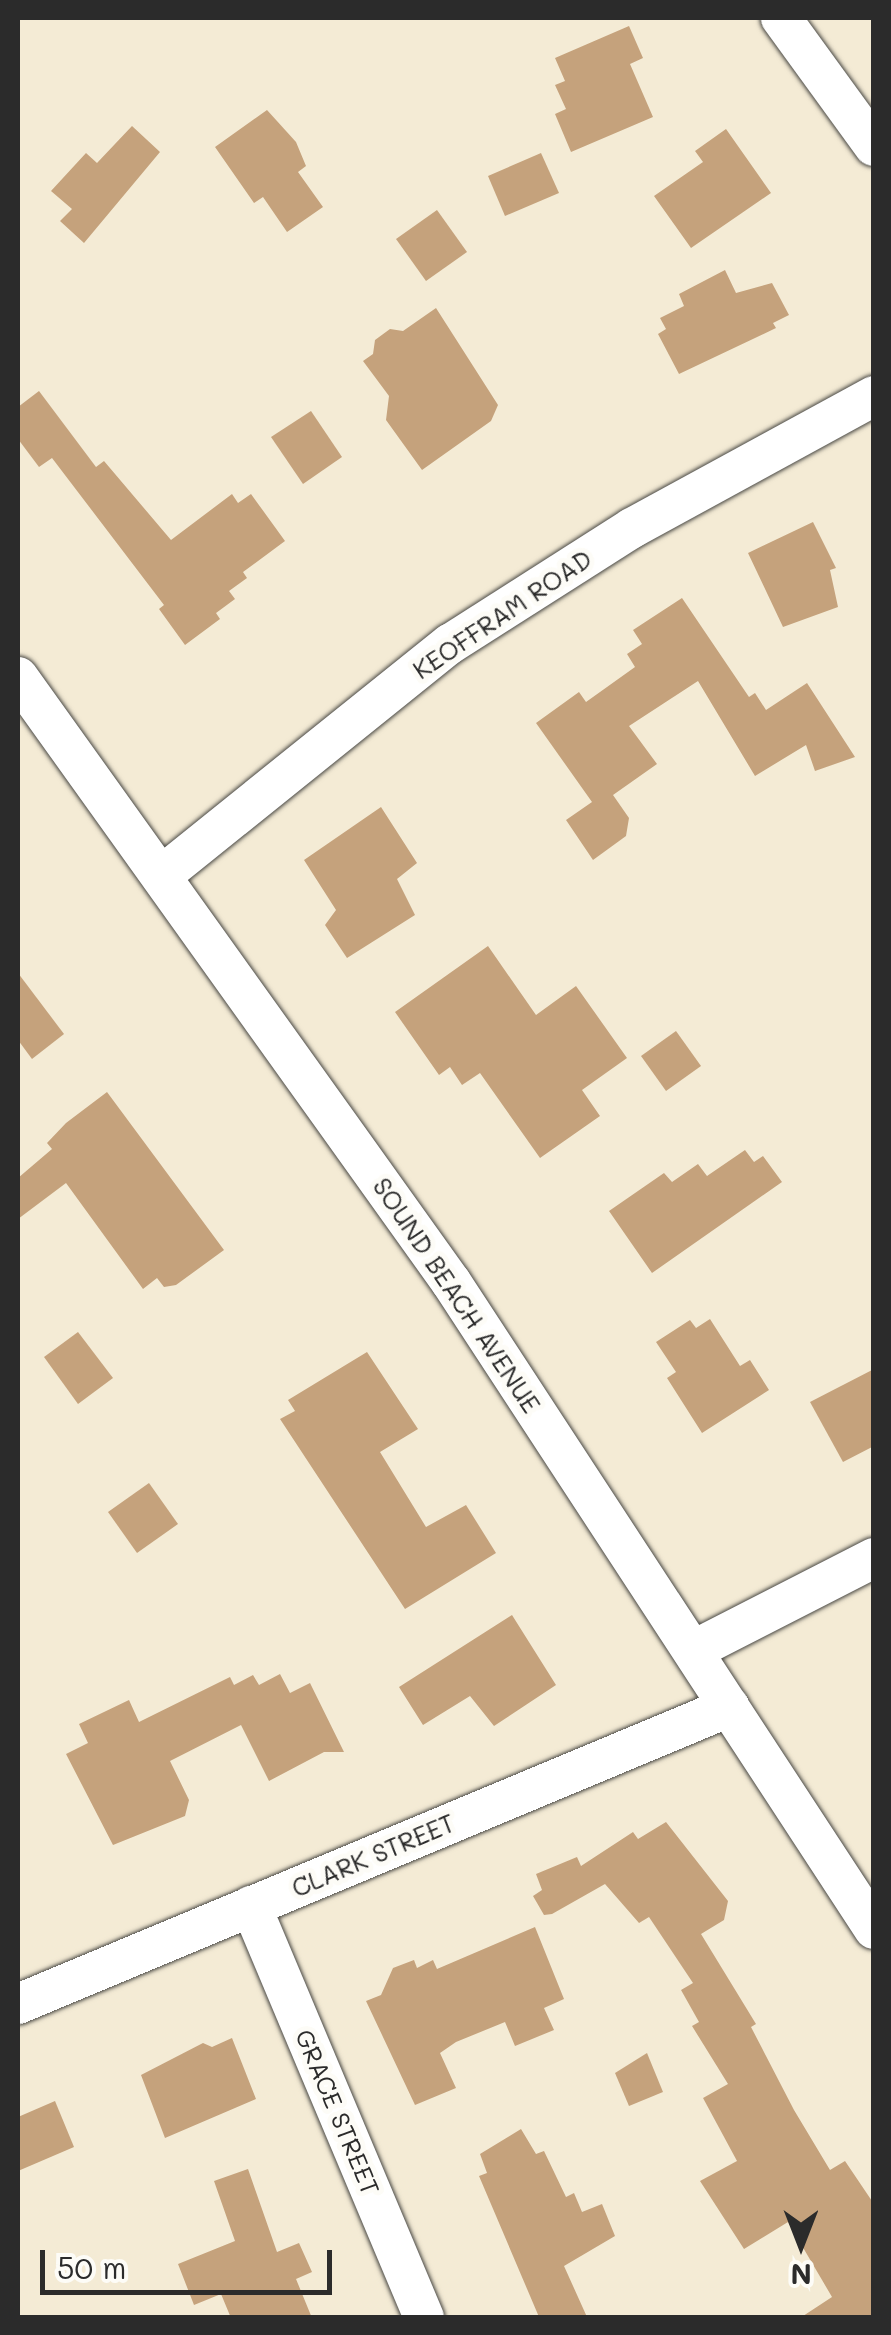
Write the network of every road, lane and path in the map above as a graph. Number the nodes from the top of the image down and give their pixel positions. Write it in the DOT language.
graph roads {
  1 [pos="781,18"];
  2 [pos="874,146"];
  3 [pos="874,396"];
  4 [pos="18,676"];
  5 [pos="160,876"];
  6 [pos="874,1558"];
  7 [pos="694,1650"];
  8 [pos="729,1707"];
  9 [pos="251,1906"];
  10 [pos="874,1929"];
  11 [pos="18,2004"];
  12 [pos="424,2318"];
  1 -- 2 [label="street"];
  3 -- 5 [label="street, KEOFFRAM ROAD"];
  4 -- 5 [label="street, SOUND BEACH AVENUE"];
  5 -- 7 [label="street, SOUND BEACH AVENUE"];
  6 -- 7 [label="street"];
  7 -- 8 [label="street, SOUND BEACH AVENUE"];
  8 -- 9 [label="street, CLARK STREET"];
  8 -- 10 [label="street, SOUND BEACH AVENUE"];
  9 -- 11 [label="street, CLARK STREET"];
  9 -- 12 [label="street, GRACE STREET"];
}
